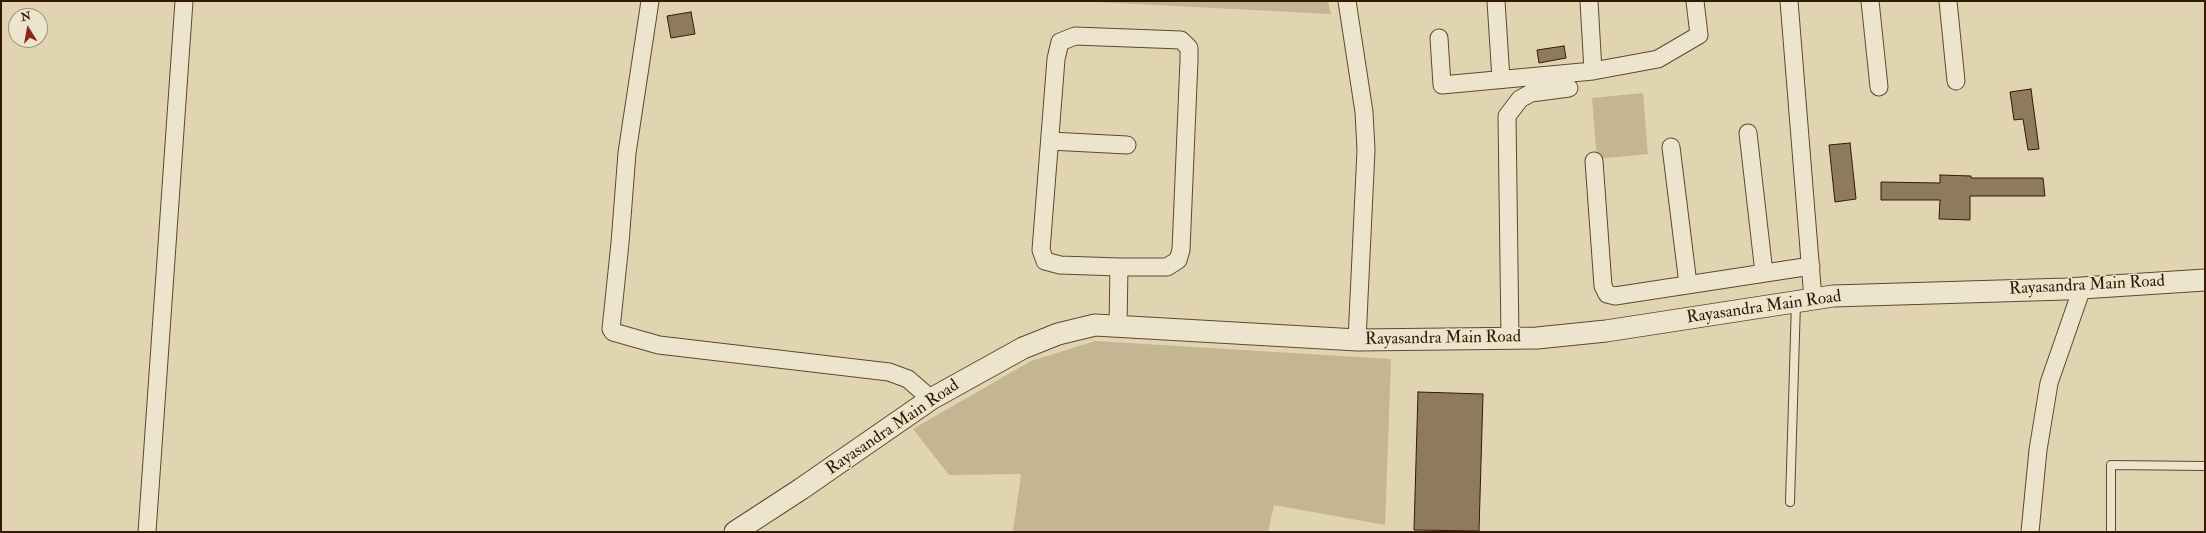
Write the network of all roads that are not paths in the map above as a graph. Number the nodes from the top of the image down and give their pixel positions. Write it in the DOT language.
graph roads {
  1 [pos="184,1"];
  2 [pos="650,1"];
  3 [pos="1347,1"];
  4 [pos="1496,1"];
  5 [pos="1589,1"];
  6 [pos="1695,1"];
  7 [pos="1789,1"];
  8 [pos="1870,1"];
  9 [pos="1948,1"];
  10 [pos="1438,38"];
  11 [pos="1593,71"];
  12 [pos="1501,79"];
  13 [pos="1956,81"];
  14 [pos="1879,87"];
  15 [pos="1569,88"];
  16 [pos="1748,133"];
  17 [pos="1050,140"];
  18 [pos="1127,145"];
  19 [pos="1671,147"];
  20 [pos="1594,161"];
  21 [pos="1811,266"];
  22 [pos="1119,267"];
  23 [pos="1764,273"];
  24 [pos="2205,280"];
  25 [pos="1688,284"];
  26 [pos="2082,288"];
  27 [pos="1805,300"];
  28 [pos="1118,327"];
  29 [pos="1510,339"];
  30 [pos="1357,340"];
  31 [pos="932,399"];
  32 [pos="2205,466"];
  33 [pos="1790,502"];
  34 [pos="147,532"];
  35 [pos="735,532"];
  36 [pos="2030,532"];
  37 [pos="2111,532"];
  1 -- 34 [label="street"];
  2 -- 31 [label="street"];
  3 -- 30 [label="street"];
  4 -- 12 [label="street"];
  5 -- 11 [label="street"];
  6 -- 11 [label="street"];
  7 -- 21 [label="street"];
  8 -- 14 [label="street"];
  9 -- 13 [label="street"];
  10 -- 12 [label="street"];
  11 -- 12 [label="street"];
  15 -- 29 [label="street"];
  16 -- 23 [label="street"];
  17 -- 18 [label="street"];
  17 -- 22 [label="street"];
  17 -- 22 [label="street"];
  19 -- 25 [label="street"];
  20 -- 25 [label="street"];
  21 -- 23 [label="street"];
  21 -- 27 [label="street"];
  22 -- 28 [label="street"];
  23 -- 25 [label="street"];
  24 -- 26 [label="street, Rayasandra Main Road"];
  26 -- 27 [label="street, Rayasandra Main Road"];
  26 -- 36 [label="street"];
  27 -- 29 [label="street, Rayasandra Main Road"];
  27 -- 33 [label="lane"];
  28 -- 30 [label="street, Rayasandra Main Road"];
  28 -- 31 [label="street, Rayasandra Main Road"];
  29 -- 30 [label="street, Rayasandra Main Road"];
  31 -- 35 [label="street, Rayasandra Main Road"];
  32 -- 37 [label="lane"];
}
